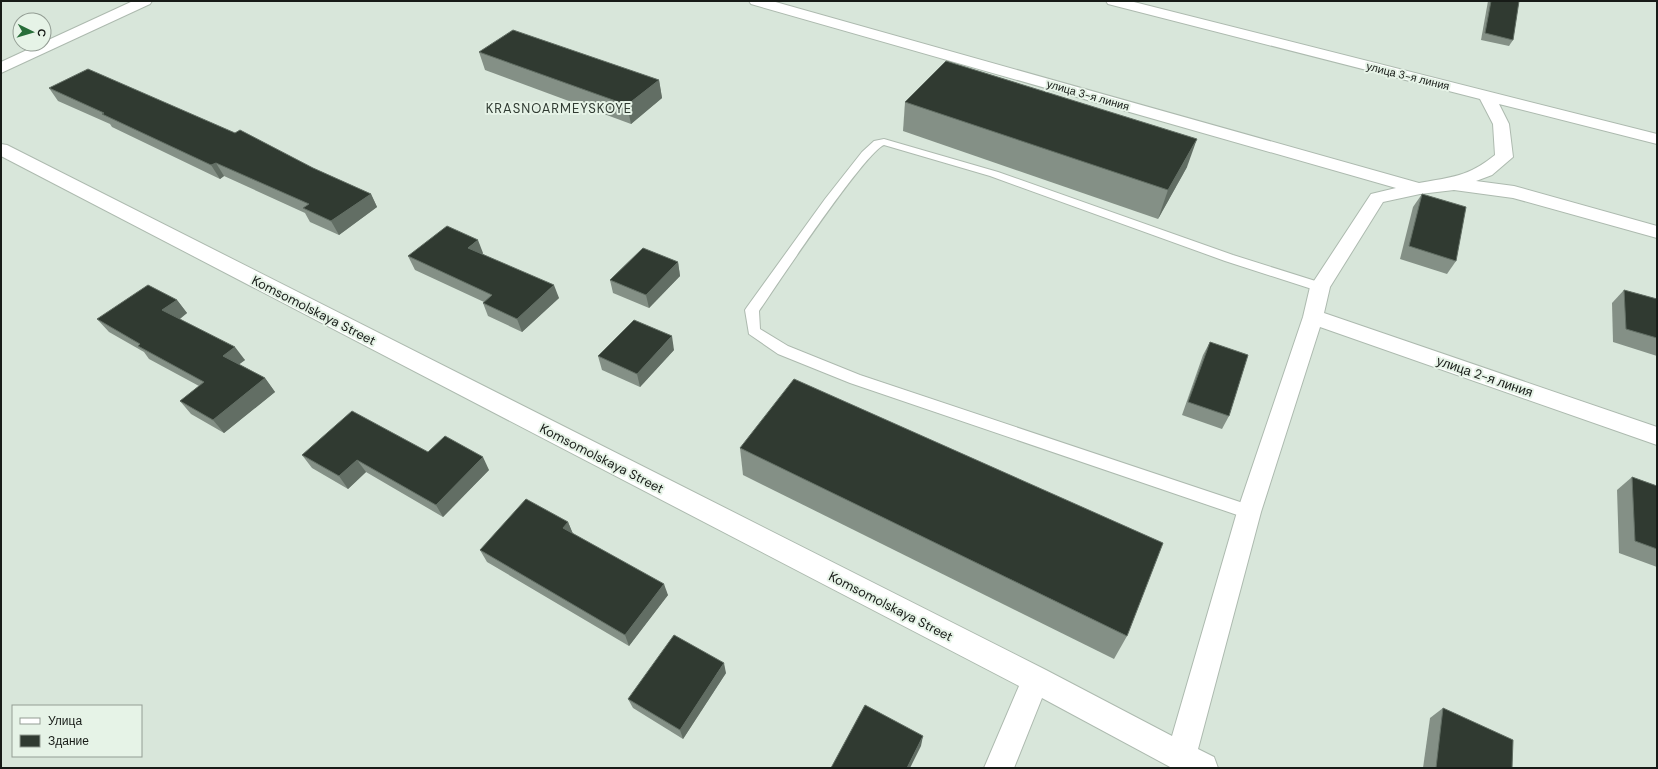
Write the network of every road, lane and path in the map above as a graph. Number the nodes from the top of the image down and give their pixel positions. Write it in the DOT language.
graph roads {
  1 [pos="146,1"];
  2 [pos="756,1"];
  3 [pos="1113,1"];
  4 [pos="1,68"];
  5 [pos="1486,96"];
  6 [pos="1657,139"];
  7 [pos="1,149"];
  8 [pos="1454,184"];
  9 [pos="1420,188"];
  10 [pos="1657,232"];
  11 [pos="1320,287"];
  12 [pos="1313,317"];
  13 [pos="1657,436"];
  14 [pos="1249,512"];
  15 [pos="1036,680"];
  16 [pos="1181,757"];
  17 [pos="999,768"];
  18 [pos="1203,768"];
  1 -- 4 [label="street"];
  2 -- 9 [label="street, улица 3-я линия"];
  3 -- 5 [label="street, улица 3-я линия"];
  5 -- 6 [label="street, улица 3-я линия"];
  5 -- 8 [label="street"];
  7 -- 15 [label="street, Komsomolskaya Street"];
  8 -- 9 [label="street"];
  8 -- 10 [label="street"];
  9 -- 11 [label="street"];
  11 -- 12 [label="street"];
  11 -- 14 [label="lane"];
  12 -- 13 [label="street, улица 2-я линия"];
  12 -- 14 [label="street"];
  14 -- 16 [label="street"];
  15 -- 16 [label="street, Komsomolskaya Street"];
  15 -- 17 [label="street"];
  16 -- 18 [label="street, Komsomolskaya Street"];
}
